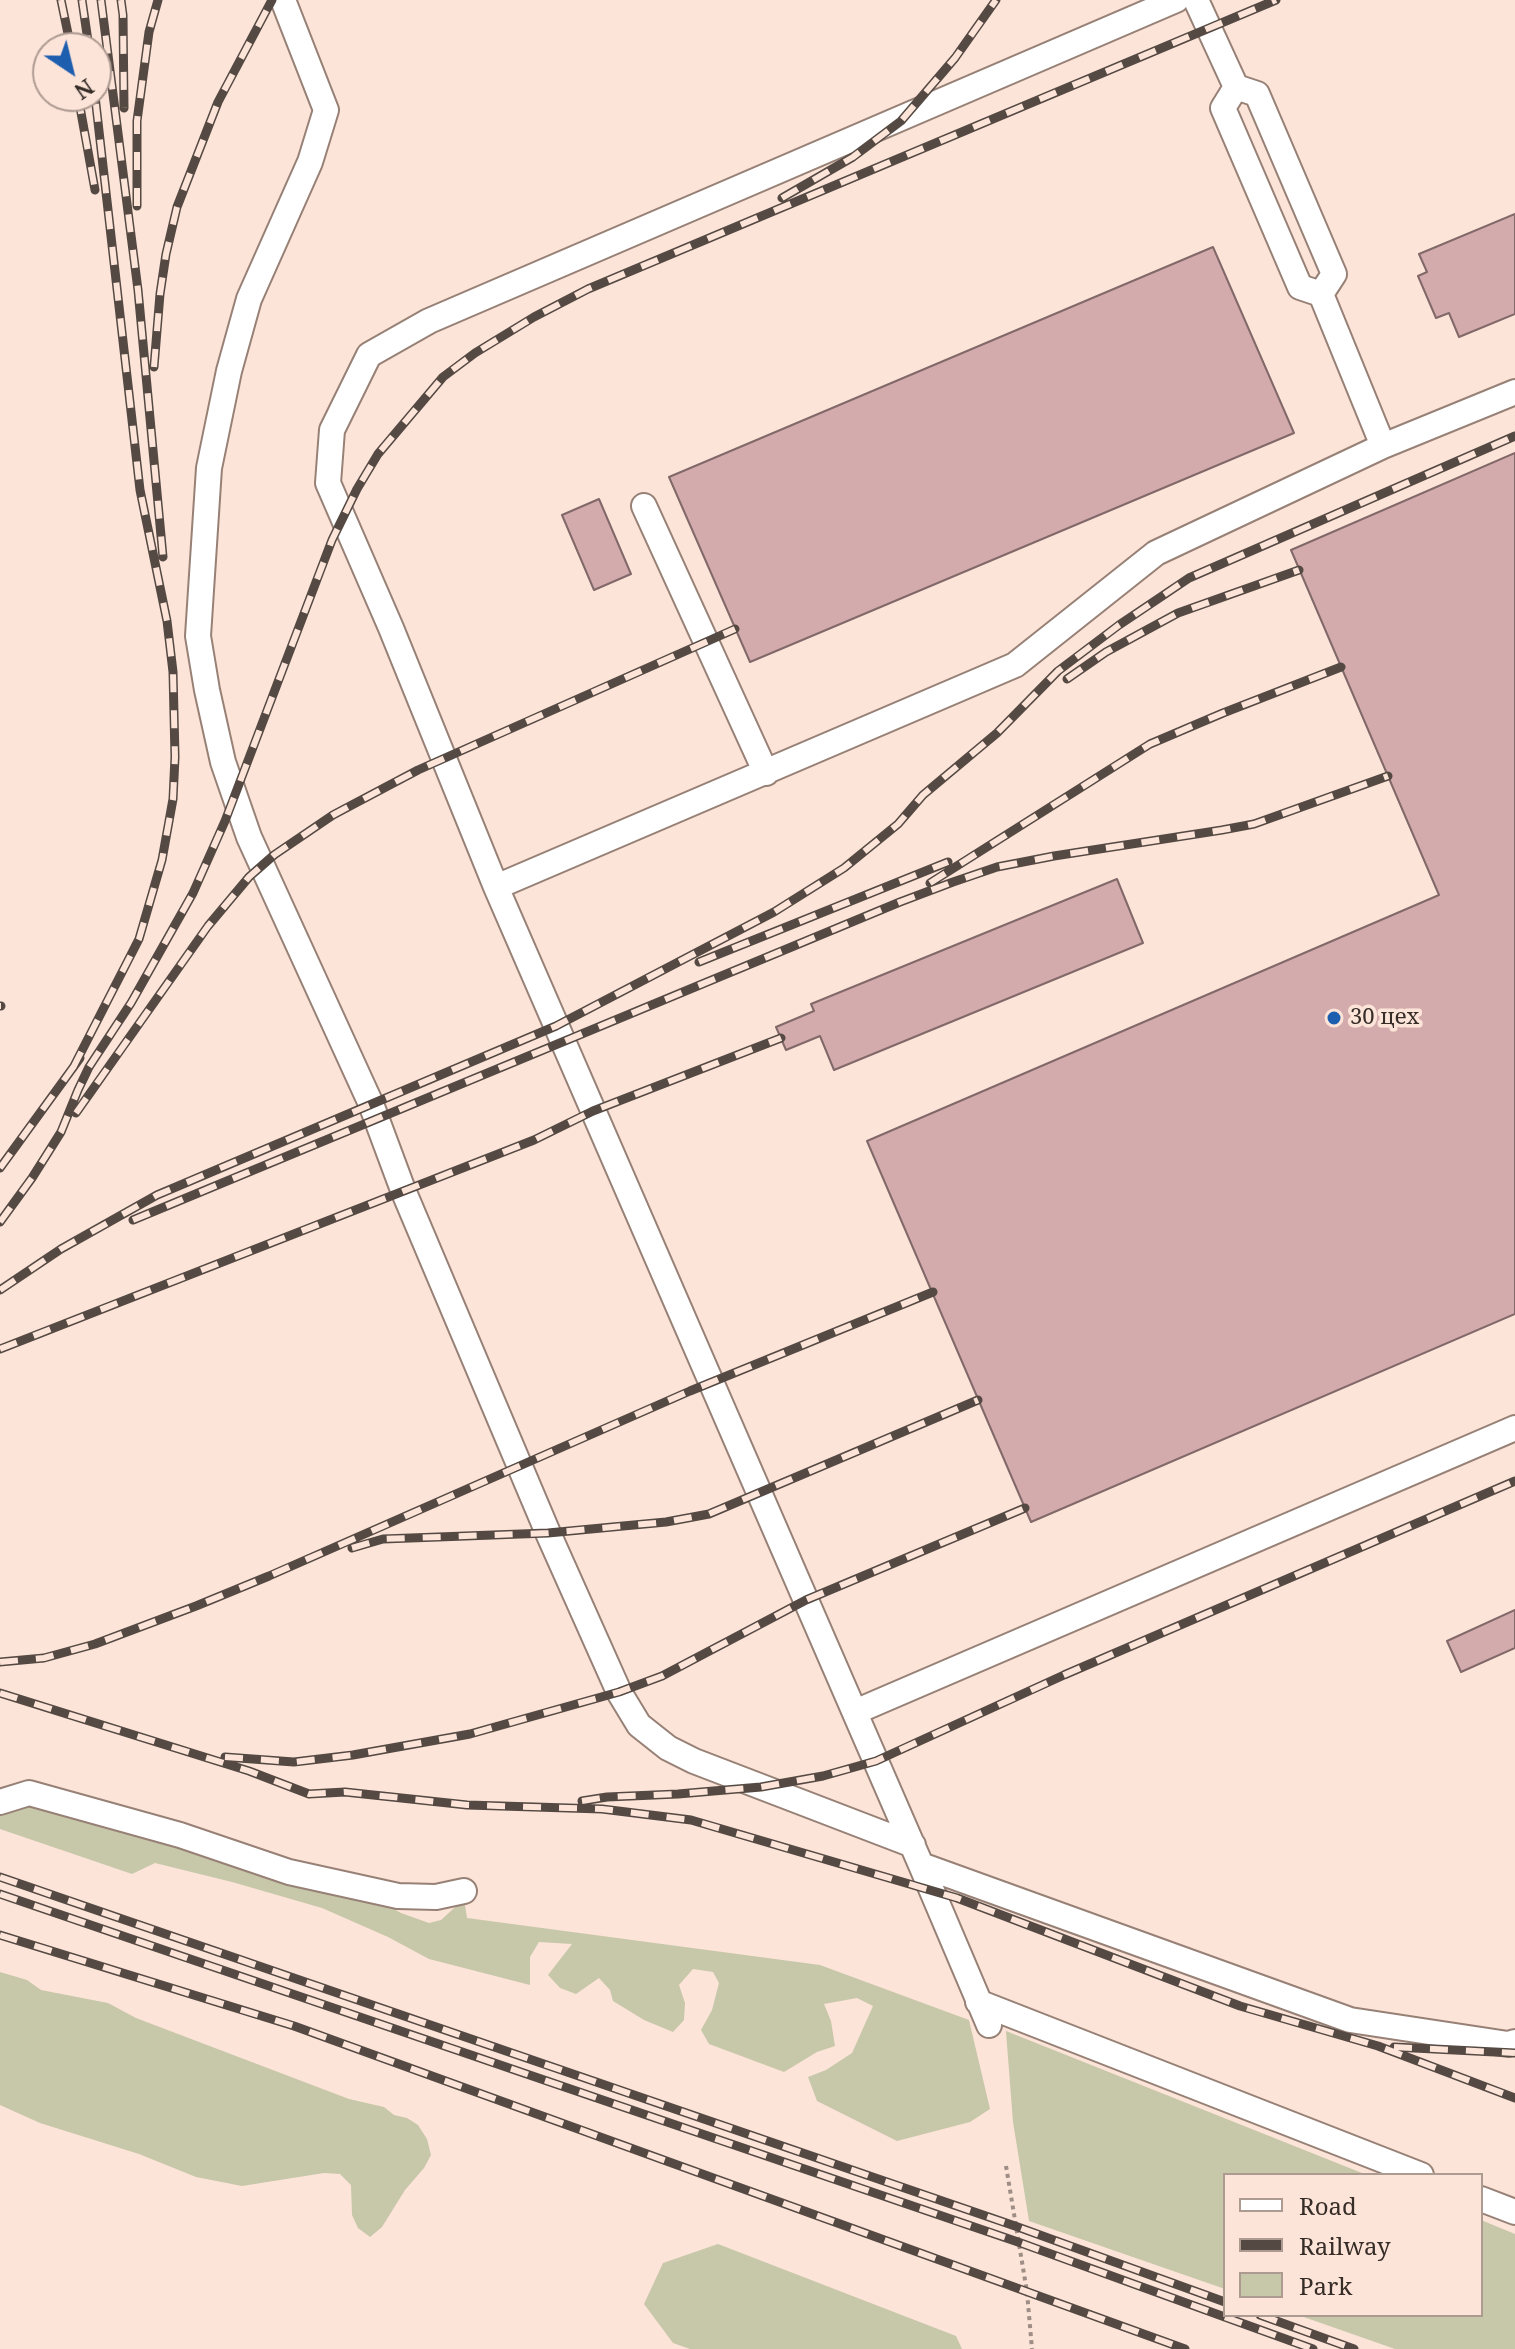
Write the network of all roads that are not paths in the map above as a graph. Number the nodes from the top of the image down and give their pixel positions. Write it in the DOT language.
graph roads {
  1 [pos="283,0"];
  2 [pos="1176,0"];
  3 [pos="1196,0"];
  4 [pos="1236,87"];
  5 [pos="1321,294"];
  6 [pos="1515,392"];
  7 [pos="1383,446"];
  8 [pos="644,506"];
  9 [pos="766,773"];
  10 [pos="496,887"];
  11 [pos="1515,1428"];
  12 [pos="855,1712"];
  13 [pos="0,1802"];
  14 [pos="917,1855"];
  15 [pos="464,1891"];
  16 [pos="978,2002"];
  17 [pos="989,2025"];
  18 [pos="1513,2045"];
  19 [pos="1416,2173"];
  20 [pos="1483,2200"];
  21 [pos="1515,2212"];
  1 -- 14 [label="lane"];
  2 -- 10 [label="lane"];
  3 -- 4 [label="lane"];
  4 -- 5 [label="lane"];
  4 -- 5 [label="lane"];
  5 -- 7 [label="lane"];
  6 -- 7 [label="lane"];
  7 -- 9 [label="lane"];
  8 -- 9 [label="lane"];
  9 -- 10 [label="lane"];
  10 -- 12 [label="lane"];
  11 -- 12 [label="lane"];
  12 -- 14 [label="lane"];
  13 -- 15 [label="lane"];
  14 -- 16 [label="lane"];
  14 -- 18 [label="lane"];
  16 -- 17 [label="lane"];
  16 -- 19 [label="lane"];
  20 -- 21 [label="lane"];
}
